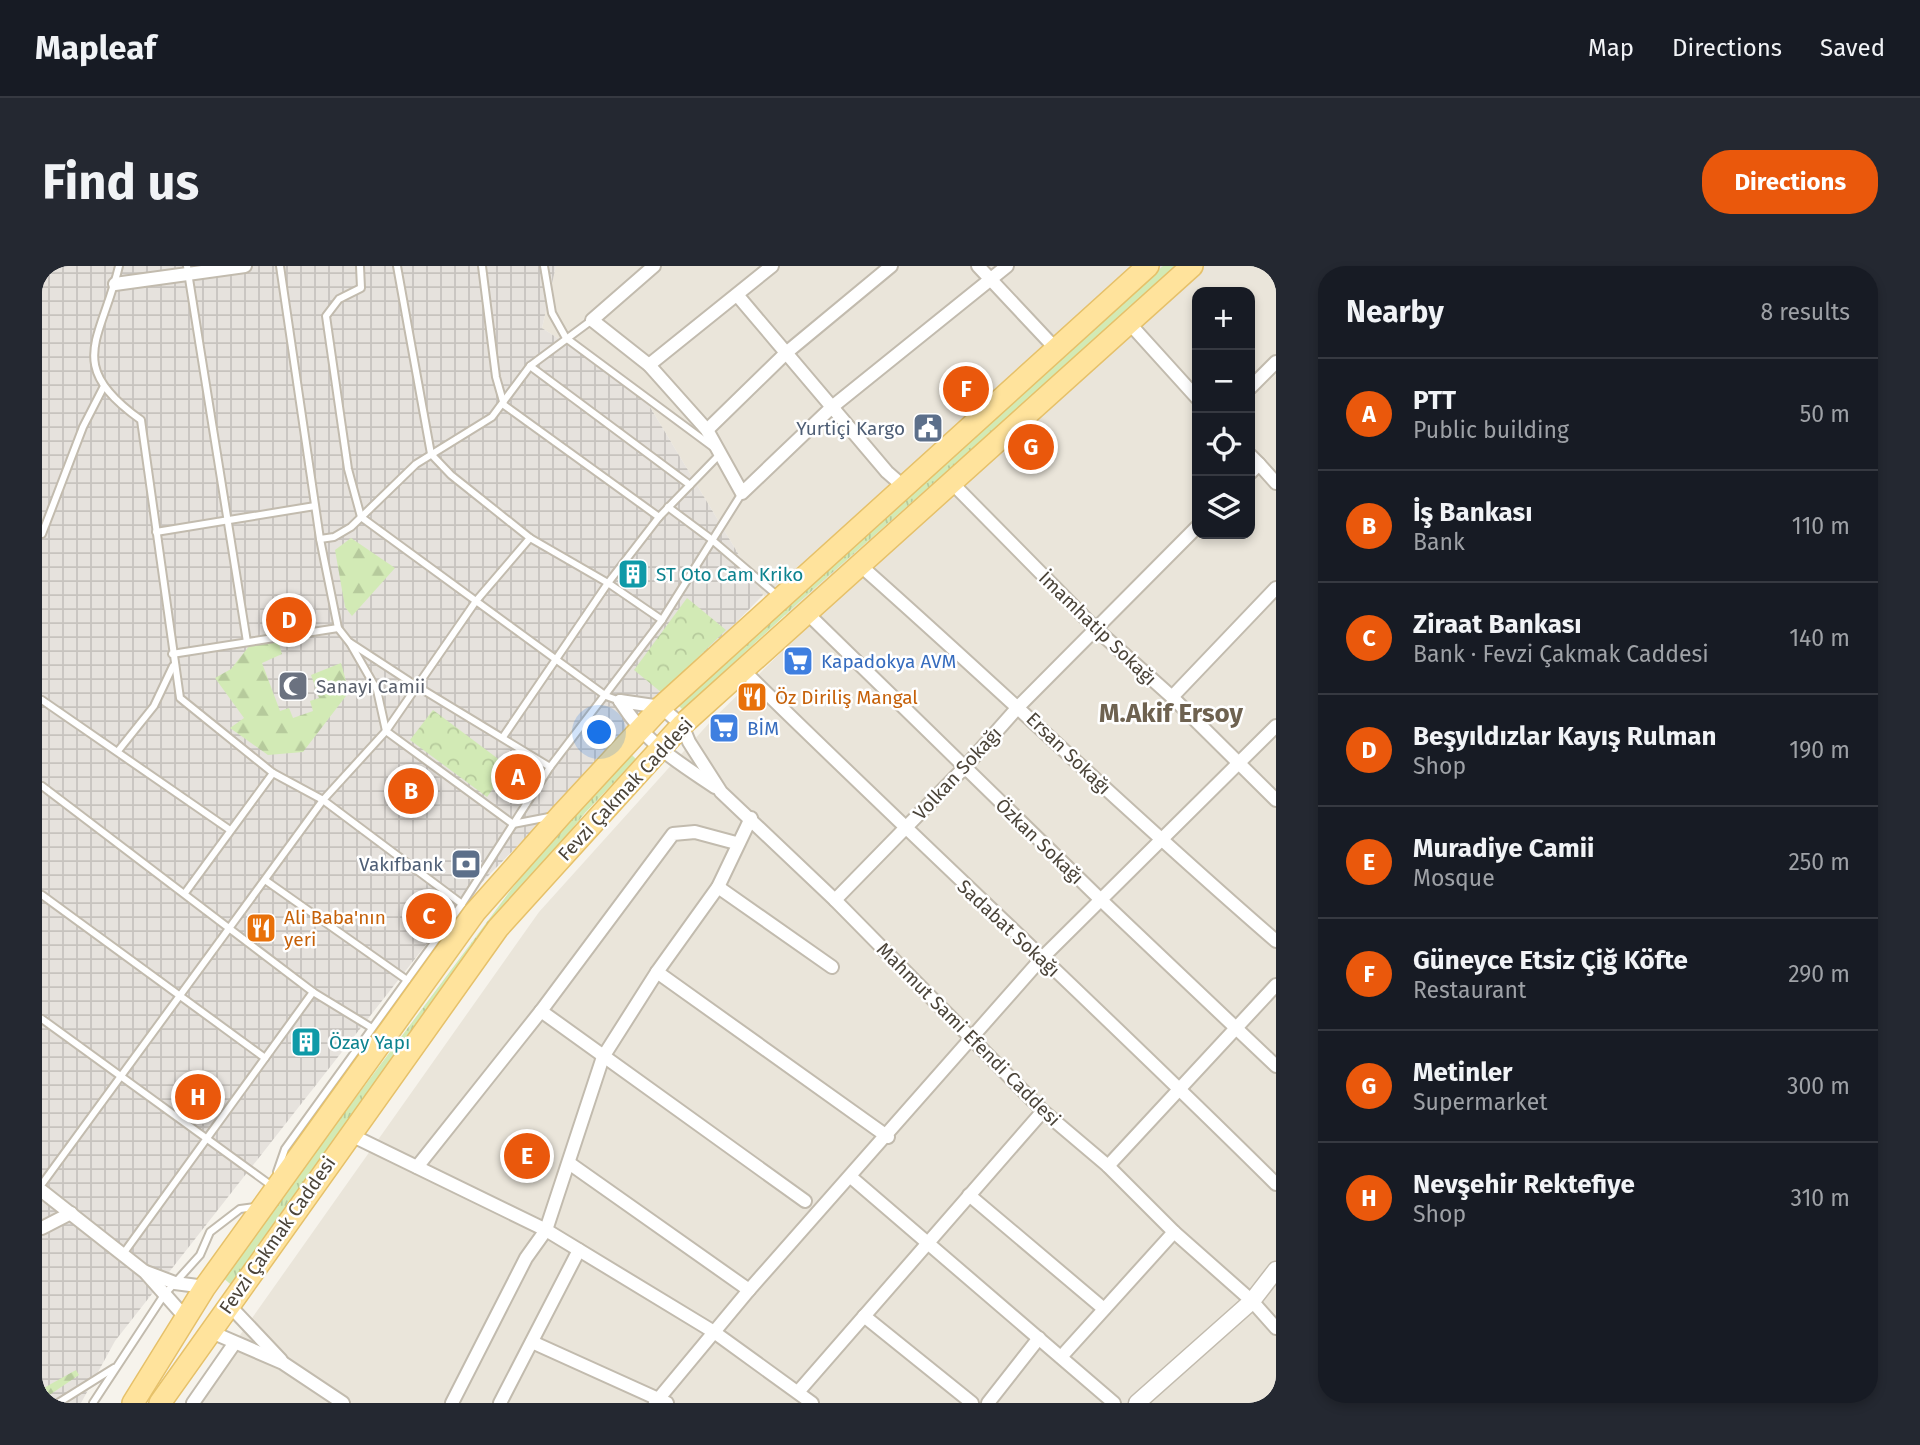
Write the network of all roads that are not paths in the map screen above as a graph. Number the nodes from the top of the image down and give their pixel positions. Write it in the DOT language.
graph roads {
  1 [pos="120,266"];
  2 [pos="245,266"];
  3 [pos="280,266"];
  4 [pos="360,266"];
  5 [pos="397,266"];
  6 [pos="482,266"];
  7 [pos="544,266"];
  8 [pos="654,266"];
  9 [pos="772,266"];
  10 [pos="891,266"];
  11 [pos="978,266"];
  12 [pos="1007,266"];
  13 [pos="1148,266"];
  14 [pos="1192,266"];
  15 [pos="188,271"];
  16 [pos="991,280"];
  17 [pos="115,284"];
  18 [pos="738,296"];
  19 [pos="592,320"];
  20 [pos="1130,324"];
  21 [pos="566,338"];
  22 [pos="1055,348"];
  23 [pos="786,353"];
  24 [pos="1276,362"];
  25 [pos="649,365"];
  26 [pos="530,366"];
  27 [pos="1255,383"];
  28 [pos="104,386"];
  29 [pos="1192,392"];
  30 [pos="504,405"];
  31 [pos="832,407"];
  32 [pos="707,430"];
  33 [pos="721,453"];
  34 [pos="431,454"];
  35 [pos="1255,466"];
  36 [pos="952,483"];
  37 [pos="1276,483"];
  38 [pos="690,485"];
  39 [pos="903,486"];
  40 [pos="741,493"];
  41 [pos="315,506"];
  42 [pos="668,508"];
  43 [pos="361,517"];
  44 [pos="659,517"];
  45 [pos="227,520"];
  46 [pos="156,532"];
  47 [pos="1192,532"];
  48 [pos="42,534"];
  49 [pos="530,538"];
  50 [pos="320,539"];
  51 [pos="712,539"];
  52 [pos="861,566"];
  53 [pos="608,583"];
  54 [pos="1276,588"];
  55 [pos="781,598"];
  56 [pos="476,601"];
  57 [pos="807,613"];
  58 [pos="662,620"];
  59 [pos="338,628"];
  60 [pos="1097,630"];
  61 [pos="247,642"];
  62 [pos="349,642"];
  63 [pos="172,654"];
  64 [pos="556,659"];
  65 [pos="173,666"];
  66 [pos="743,670"];
  67 [pos="415,685"];
  68 [pos="606,696"];
  69 [pos="1172,697"];
  70 [pos="42,700"];
  71 [pos="620,701"];
  72 [pos="1019,706"];
  73 [pos="661,708"];
  74 [pos="682,725"];
  75 [pos="1276,726"];
  76 [pos="386,730"];
  77 [pos="639,731"];
  78 [pos="503,737"];
  79 [pos="659,750"];
  80 [pos="118,751"];
  81 [pos="1240,764"];
  82 [pos="550,767"];
  83 [pos="965,767"];
  84 [pos="273,773"];
  85 [pos="42,786"];
  86 [pos="721,792"];
  87 [pos="323,800"];
  88 [pos="1276,800"];
  89 [pos="561,815"];
  90 [pos="751,818"];
  91 [pos="513,824"];
  92 [pos="905,829"];
  93 [pos="230,830"];
  94 [pos="1162,842"];
  95 [pos="736,844"];
  96 [pos="265,880"];
  97 [pos="718,887"];
  98 [pos="185,893"];
  99 [pos="42,895"];
  100 [pos="835,900"];
  101 [pos="1101,900"];
  102 [pos="462,904"];
  103 [pos="230,927"];
  104 [pos="1276,941"];
  105 [pos="1041,959"];
  106 [pos="832,967"];
  107 [pos="657,972"];
  108 [pos="407,980"];
  109 [pos="1276,985"];
  110 [pos="313,992"];
  111 [pos="181,994"];
  112 [pos="541,1011"];
  113 [pos="42,1019"];
  114 [pos="372,1028"];
  115 [pos="1239,1028"];
  116 [pos="973,1037"];
  117 [pos="603,1057"];
  118 [pos="265,1058"];
  119 [pos="1276,1066"];
  120 [pos="121,1076"];
  121 [pos="1181,1090"];
  122 [pos="1043,1111"];
  123 [pos="349,1134"];
  124 [pos="888,1137"];
  125 [pos="207,1138"];
  126 [pos="569,1163"];
  127 [pos="1108,1166"];
  128 [pos="417,1167"];
  129 [pos="852,1178"];
  130 [pos="42,1184"];
  131 [pos="1276,1184"];
  132 [pos="272,1186"];
  133 [pos="42,1191"];
  134 [pos="969,1195"];
  135 [pos="805,1201"];
  136 [pos="265,1206"];
  137 [pos="71,1213"];
  138 [pos="42,1228"];
  139 [pos="546,1230"];
  140 [pos="1174,1232"];
  141 [pos="928,1242"];
  142 [pos="579,1250"];
  143 [pos="123,1255"];
  144 [pos="1276,1270"];
  145 [pos="145,1272"];
  146 [pos="175,1283"];
  147 [pos="205,1287"];
  148 [pos="750,1290"];
  149 [pos="164,1295"];
  150 [pos="1252,1301"];
  151 [pos="228,1304"];
  152 [pos="1104,1309"];
  153 [pos="864,1316"];
  154 [pos="184,1317"];
  155 [pos="1276,1328"];
  156 [pos="209,1331"];
  157 [pos="714,1332"];
  158 [pos="1040,1338"];
  159 [pos="532,1342"];
  160 [pos="234,1344"];
  161 [pos="1060,1357"];
  162 [pos="283,1363"];
  163 [pos="116,1367"];
  164 [pos="798,1392"];
  165 [pos="660,1401"];
  166 [pos="58,1403"];
  167 [pos="93,1403"];
  168 [pos="133,1403"];
  169 [pos="160,1403"];
  170 [pos="193,1403"];
  171 [pos="343,1403"];
  172 [pos="452,1403"];
  173 [pos="500,1403"];
  174 [pos="812,1403"];
  175 [pos="972,1403"];
  176 [pos="988,1403"];
  177 [pos="1114,1403"];
  178 [pos="1138,1403"];
  1 -- 17 [label="lane"];
  2 -- 15 [label="street"];
  3 -- 41 [label="lane"];
  4 -- 43 [label="lane"];
  5 -- 34 [label="lane"];
  6 -- 30 [label="lane"];
  7 -- 21 [label="lane"];
  8 -- 19 [label="street"];
  9 -- 18 [label="street"];
  10 -- 23 [label="street"];
  11 -- 16 [label="street"];
  12 -- 16 [label="street"];
  13 -- 22 [label="main road, Fevzi Çakmak Caddesi"];
  14 -- 20 [label="main road, Fevzi Çakmak Caddesi"];
  15 -- 17 [label="street"];
  15 -- 45 [label="lane"];
  16 -- 22 [label="street"];
  16 -- 31 [label="street"];
  17 -- 28 [label="lane"];
  18 -- 23 [label="street"];
  18 -- 25 [label="street"];
  19 -- 21 [label="lane"];
  19 -- 25 [label="street"];
  20 -- 29 [label="street"];
  20 -- 36 [label="main road, Fevzi Çakmak Caddesi"];
  21 -- 26 [label="lane"];
  21 -- 33 [label="lane"];
  22 -- 39 [label="main road, Fevzi Çakmak Caddesi"];
  23 -- 31 [label="street"];
  23 -- 32 [label="street"];
  24 -- 27 [label="street"];
  25 -- 32 [label="street"];
  26 -- 30 [label="lane"];
  26 -- 38 [label="lane"];
  28 -- 46 [label="lane"];
  28 -- 48 [label="lane"];
  30 -- 34 [label="lane"];
  30 -- 44 [label="lane"];
  31 -- 39 [label="street"];
  31 -- 40 [label="street"];
  32 -- 33 [label="street"];
  33 -- 38 [label="lane"];
  33 -- 40 [label="street"];
  34 -- 43 [label="lane"];
  34 -- 49 [label="lane"];
  35 -- 37 [label="street"];
  36 -- 52 [label="main road, Fevzi Çakmak Caddesi"];
  36 -- 60 [label="street, İmamhatip Sokağı"];
  38 -- 42 [label="lane"];
  39 -- 55 [label="main road, Fevzi Çakmak Caddesi"];
  40 -- 51 [label="lane"];
  41 -- 45 [label="lane"];
  41 -- 50 [label="lane"];
  42 -- 44 [label="lane"];
  42 -- 51 [label="lane"];
  43 -- 50 [label="lane"];
  43 -- 56 [label="lane"];
  44 -- 53 [label="lane"];
  45 -- 46 [label="lane"];
  45 -- 61 [label="lane"];
  46 -- 63 [label="lane"];
  47 -- 60 [label="street, Volkan Sokağı"];
  49 -- 53 [label="lane"];
  49 -- 56 [label="lane"];
  50 -- 59 [label="lane"];
  51 -- 55 [label="lane"];
  51 -- 58 [label="lane"];
  52 -- 57 [label="main road, Fevzi Çakmak Caddesi"];
  52 -- 72 [label="street, Ersan Sokağı"];
  53 -- 58 [label="lane"];
  53 -- 64 [label="lane"];
  54 -- 69 [label="street"];
  55 -- 73 [label="main road, Fevzi Çakmak Caddesi"];
  56 -- 64 [label="lane"];
  56 -- 67 [label="lane"];
  57 -- 66 [label="main road, Fevzi Çakmak Caddesi"];
  57 -- 83 [label="street, Özkan Sokağı"];
  58 -- 68 [label="lane"];
  59 -- 61 [label="lane"];
  59 -- 62 [label="lane"];
  60 -- 69 [label="street, İmamhatip Sokağı"];
  60 -- 72 [label="street, Volkan Sokağı"];
  61 -- 63 [label="lane"];
  62 -- 67 [label="lane"];
  62 -- 76 [label="lane"];
  63 -- 65 [label="lane"];
  64 -- 68 [label="lane"];
  64 -- 78 [label="lane"];
  65 -- 80 [label="lane"];
  65 -- 84 [label="lane"];
  66 -- 74 [label="main road, Fevzi Çakmak Caddesi"];
  66 -- 92 [label="street, Sadabat Sokağı"];
  67 -- 76 [label="lane"];
  67 -- 78 [label="lane"];
  68 -- 71 [label="lane"];
  68 -- 82 [label="lane"];
  69 -- 81 [label="street, İmamhatip Sokağı"];
  70 -- 80 [label="lane"];
  71 -- 73 [label="street"];
  71 -- 77 [label="street"];
  72 -- 83 [label="street, Volkan Sokağı"];
  72 -- 94 [label="street, Ersan Sokağı"];
  73 -- 74 [label="street"];
  73 -- 77 [label="main road, Fevzi Çakmak Caddesi"];
  74 -- 79 [label="main road, Fevzi Çakmak Caddesi"];
  74 -- 86 [label="street, Mahmut Sami Efendi Caddesi"];
  75 -- 81 [label="street"];
  76 -- 87 [label="lane"];
  76 -- 91 [label="lane"];
  77 -- 79 [label="street"];
  77 -- 89 [label="main road, Fevzi Çakmak Caddesi"];
  78 -- 82 [label="lane"];
  79 -- 86 [label="street"];
  79 -- 123 [label="main road, Fevzi Çakmak Caddesi"];
  80 -- 93 [label="lane"];
  81 -- 88 [label="street, İmamhatip Sokağı"];
  81 -- 94 [label="street"];
  82 -- 91 [label="lane"];
  83 -- 92 [label="street, Volkan Sokağı"];
  83 -- 101 [label="street, Özkan Sokağı"];
  84 -- 87 [label="lane"];
  84 -- 93 [label="lane"];
  85 -- 98 [label="lane"];
  86 -- 90 [label="street, Mahmut Sami Efendi Caddesi"];
  87 -- 96 [label="lane"];
  87 -- 102 [label="lane"];
  89 -- 91 [label="lane"];
  89 -- 136 [label="main road, Fevzi Çakmak Caddesi"];
  90 -- 95 [label="street"];
  90 -- 100 [label="street, Mahmut Sami Efendi Caddesi"];
  91 -- 102 [label="lane"];
  92 -- 100 [label="street, Volkan Sokağı"];
  92 -- 105 [label="street, Sadabat Sokağı"];
  93 -- 98 [label="lane"];
  94 -- 101 [label="street"];
  94 -- 104 [label="street, Ersan Sokağı"];
  95 -- 97 [label="street"];
  95 -- 112 [label="street"];
  96 -- 103 [label="lane"];
  96 -- 108 [label="lane"];
  97 -- 106 [label="street"];
  97 -- 107 [label="street"];
  98 -- 103 [label="lane"];
  99 -- 111 [label="lane"];
  100 -- 116 [label="street, Mahmut Sami Efendi Caddesi"];
  101 -- 105 [label="street"];
  101 -- 115 [label="street, Özkan Sokağı"];
  102 -- 108 [label="lane"];
  103 -- 110 [label="lane"];
  103 -- 111 [label="lane"];
  105 -- 116 [label="street"];
  105 -- 121 [label="street, Sadabat Sokağı"];
  107 -- 117 [label="street"];
  107 -- 124 [label="street"];
  108 -- 114 [label="lane"];
  109 -- 115 [label="street"];
  110 -- 114 [label="lane"];
  110 -- 118 [label="lane"];
  111 -- 118 [label="lane"];
  111 -- 120 [label="lane"];
  112 -- 117 [label="street"];
  112 -- 128 [label="street"];
  113 -- 120 [label="lane"];
  114 -- 132 [label="lane"];
  115 -- 119 [label="street, Özkan Sokağı"];
  115 -- 121 [label="street"];
  116 -- 122 [label="street, Mahmut Sami Efendi Caddesi"];
  116 -- 124 [label="street"];
  117 -- 126 [label="street"];
  117 -- 135 [label="street"];
  118 -- 125 [label="lane"];
  120 -- 125 [label="lane"];
  120 -- 130 [label="lane"];
  121 -- 127 [label="street"];
  121 -- 131 [label="street, Sadabat Sokağı"];
  122 -- 127 [label="street, Mahmut Sami Efendi Caddesi"];
  122 -- 134 [label="street"];
  123 -- 128 [label="street"];
  123 -- 151 [label="main road, Fevzi Çakmak Caddesi"];
  124 -- 129 [label="street"];
  125 -- 132 [label="lane"];
  125 -- 143 [label="lane"];
  126 -- 139 [label="street"];
  126 -- 148 [label="street"];
  127 -- 140 [label="street, Mahmut Sami Efendi Caddesi"];
  128 -- 139 [label="street"];
  129 -- 141 [label="street"];
  129 -- 148 [label="street"];
  132 -- 136 [label="lane"];
  133 -- 137 [label="street"];
  134 -- 141 [label="street"];
  134 -- 152 [label="street"];
  136 -- 146 [label="lane"];
  136 -- 147 [label="main road, Fevzi Çakmak Caddesi"];
  137 -- 138 [label="street"];
  137 -- 143 [label="street"];
  139 -- 142 [label="street"];
  139 -- 172 [label="street"];
  140 -- 150 [label="street, Mahmut Sami Efendi Caddesi"];
  140 -- 152 [label="street"];
  141 -- 153 [label="street"];
  141 -- 158 [label="street"];
  142 -- 157 [label="street"];
  142 -- 159 [label="street"];
  143 -- 145 [label="street"];
  144 -- 150 [label="street"];
  145 -- 146 [label="street"];
  145 -- 149 [label="street"];
  146 -- 147 [label="street"];
  146 -- 149 [label="lane"];
  147 -- 151 [label="main road"];
  147 -- 154 [label="main road, Fevzi Çakmak Caddesi"];
  148 -- 157 [label="street"];
  149 -- 154 [label="street"];
  149 -- 163 [label="lane"];
  150 -- 155 [label="street, Mahmut Sami Efendi Caddesi"];
  150 -- 178 [label="street"];
  151 -- 156 [label="main road, Fevzi Çakmak Caddesi"];
  151 -- 162 [label="street"];
  152 -- 161 [label="street"];
  153 -- 164 [label="street"];
  153 -- 175 [label="street"];
  154 -- 156 [label="main road"];
  154 -- 168 [label="main road, Fevzi Çakmak Caddesi"];
  156 -- 160 [label="street"];
  156 -- 169 [label="main road, Fevzi Çakmak Caddesi"];
  157 -- 164 [label="street"];
  157 -- 165 [label="street"];
  158 -- 161 [label="street"];
  158 -- 176 [label="street"];
  159 -- 165 [label="street"];
  159 -- 173 [label="street"];
  160 -- 162 [label="street"];
  160 -- 170 [label="street"];
  161 -- 177 [label="street"];
  162 -- 171 [label="street"];
  163 -- 166 [label="lane"];
  163 -- 167 [label="lane"];
  164 -- 174 [label="street"];
}
